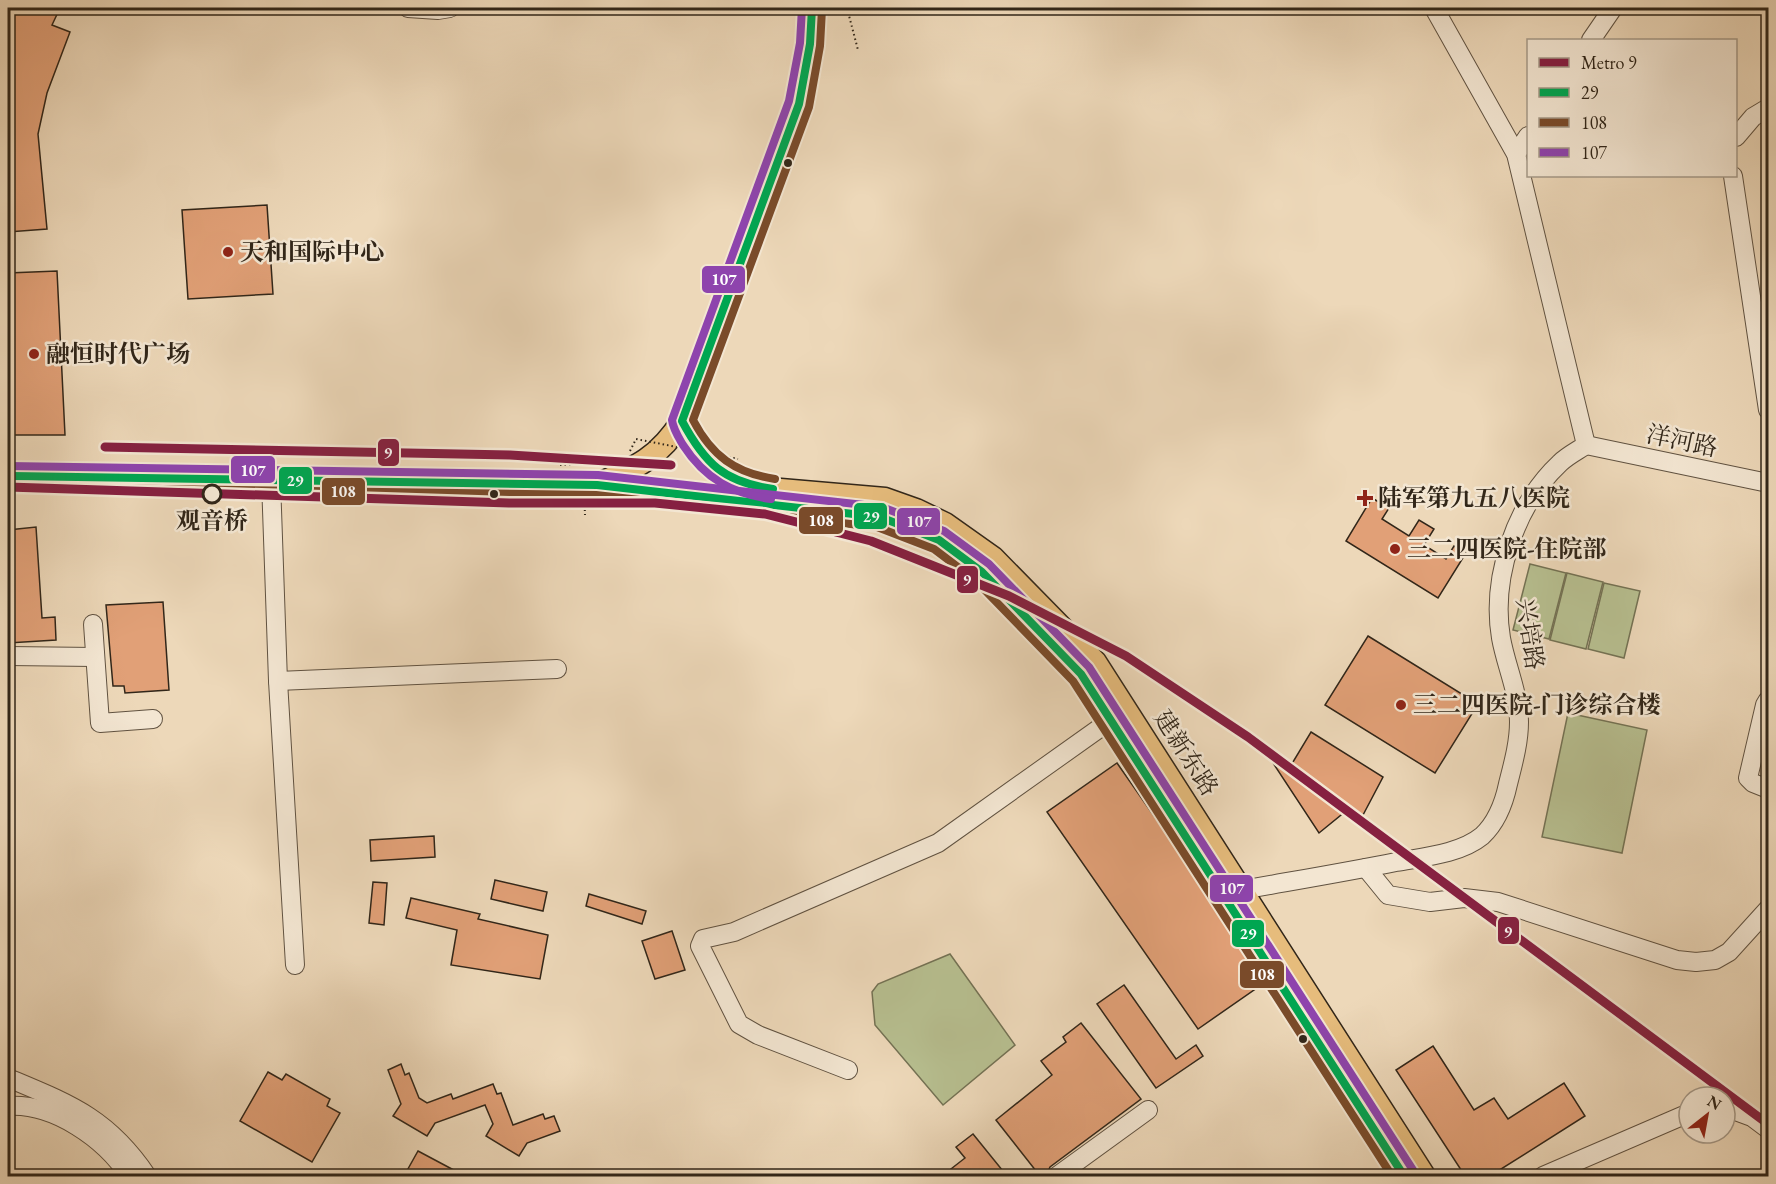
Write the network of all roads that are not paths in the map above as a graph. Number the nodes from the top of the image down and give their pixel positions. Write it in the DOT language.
graph roads {
  1 [pos="408,8"];
  2 [pos="450,8"];
  3 [pos="812,8"];
  4 [pos="1434,8"];
  5 [pos="1613,8"];
  6 [pos="1592,39"];
  7 [pos="1768,108"];
  8 [pos="1737,136"];
  9 [pos="1527,138"];
  10 [pos="1516,154"];
  11 [pos="1733,177"];
  12 [pos="1768,410"];
  13 [pos="682,421"];
  14 [pos="1586,445"];
  15 [pos="9,477"];
  16 [pos="271,481"];
  17 [pos="1768,483"];
  18 [pos="597,485"];
  19 [pos="93,624"];
  20 [pos="8,656"];
  21 [pos="95,657"];
  22 [pos="557,669"];
  23 [pos="278,681"];
  24 [pos="1768,700"];
  25 [pos="153,719"];
  26 [pos="1111,720"];
  27 [pos="1768,789"];
  28 [pos="1366,868"];
  29 [pos="1232,892"];
  30 [pos="1768,909"];
  31 [pos="295,965"];
  32 [pos="848,1070"];
  33 [pos="8,1078"];
  34 [pos="8,1106"];
  35 [pos="1148,1110"];
  36 [pos="1737,1111"];
  37 [pos="1677,1118"];
  38 [pos="1768,1129"];
  39 [pos="129,1176"];
  40 [pos="147,1176"];
  41 [pos="1057,1176"];
  42 [pos="1404,1176"];
  43 [pos="1424,1176"];
  44 [pos="1543,1176"];
  1 -- 2 [label="street"];
  3 -- 13 [label="main road"];
  4 -- 10 [label="street"];
  5 -- 6 [label="street"];
  7 -- 8 [label="street"];
  9 -- 10 [label="street"];
  10 -- 14 [label="street"];
  11 -- 12 [label="street"];
  13 -- 18 [label="main road"];
  13 -- 29 [label="main road, 建新东路"];
  14 -- 17 [label="street, 洋河路"];
  14 -- 28 [label="street, 兴培路"];
  15 -- 16 [label="main road, 建新东路"];
  16 -- 18 [label="main road, 建新东路"];
  16 -- 23 [label="street"];
  18 -- 26 [label="main road, 建新东路"];
  19 -- 21 [label="street"];
  20 -- 21 [label="street"];
  21 -- 25 [label="street"];
  22 -- 23 [label="street"];
  23 -- 31 [label="street"];
  24 -- 27 [label="street"];
  26 -- 29 [label="main road, 建新东路"];
  26 -- 32 [label="street"];
  28 -- 29 [label="street, 兴培路"];
  28 -- 30 [label="street"];
  29 -- 42 [label="main road, 建新东路"];
  29 -- 43 [label="main road, 建新东路"];
  33 -- 40 [label="street"];
  34 -- 39 [label="street"];
  35 -- 41 [label="street"];
  36 -- 38 [label="street"];
  37 -- 44 [label="street"];
}
